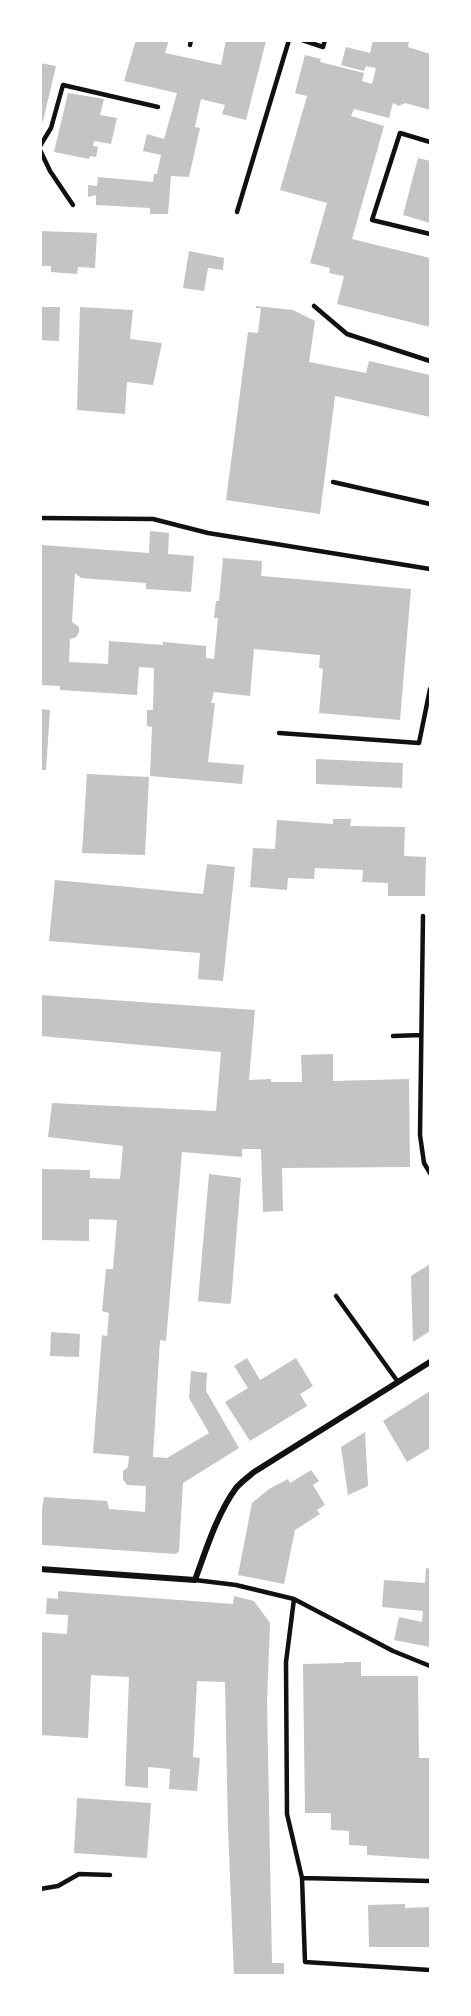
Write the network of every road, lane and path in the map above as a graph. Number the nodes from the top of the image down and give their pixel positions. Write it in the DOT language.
graph roads {
  1 [pos="289,40"];
  2 [pos="302,40"];
  3 [pos="325,40"];
  4 [pos="158,107"];
  5 [pos="430,142"];
  6 [pos="40,148"];
  7 [pos="73,205"];
  8 [pos="237,212"];
  9 [pos="430,234"];
  10 [pos="314,306"];
  11 [pos="430,361"];
  12 [pos="333,482"];
  13 [pos="430,504"];
  14 [pos="40,518"];
  15 [pos="430,569"];
  16 [pos="430,689"];
  17 [pos="279,733"];
  18 [pos="423,916"];
  19 [pos="422,1035"];
  20 [pos="393,1036"];
  21 [pos="430,1173"];
  22 [pos="336,1296"];
  23 [pos="430,1362"];
  24 [pos="398,1382"];
  25 [pos="40,1569"];
  26 [pos="195,1580"];
  27 [pos="294,1599"];
  28 [pos="430,1666"];
  29 [pos="110,1875"];
  30 [pos="302,1878"];
  31 [pos="430,1881"];
  32 [pos="40,1889"];
  33 [pos="430,1970"];
  1 -- 8 [label="lane"];
  2 -- 3 [label="lane"];
  4 -- 6 [label="lane"];
  5 -- 9 [label="lane"];
  6 -- 7 [label="lane"];
  10 -- 11 [label="lane"];
  12 -- 13 [label="lane"];
  14 -- 15 [label="lane"];
  16 -- 17 [label="lane"];
  18 -- 19 [label="lane"];
  19 -- 20 [label="lane"];
  19 -- 21 [label="lane"];
  22 -- 24 [label="lane"];
  23 -- 24 [label="street"];
  24 -- 26 [label="street"];
  25 -- 26 [label="street"];
  26 -- 27 [label="lane"];
  27 -- 28 [label="lane"];
  27 -- 30 [label="lane"];
  29 -- 32 [label="lane"];
  30 -- 31 [label="lane"];
  30 -- 33 [label="lane"];
}
